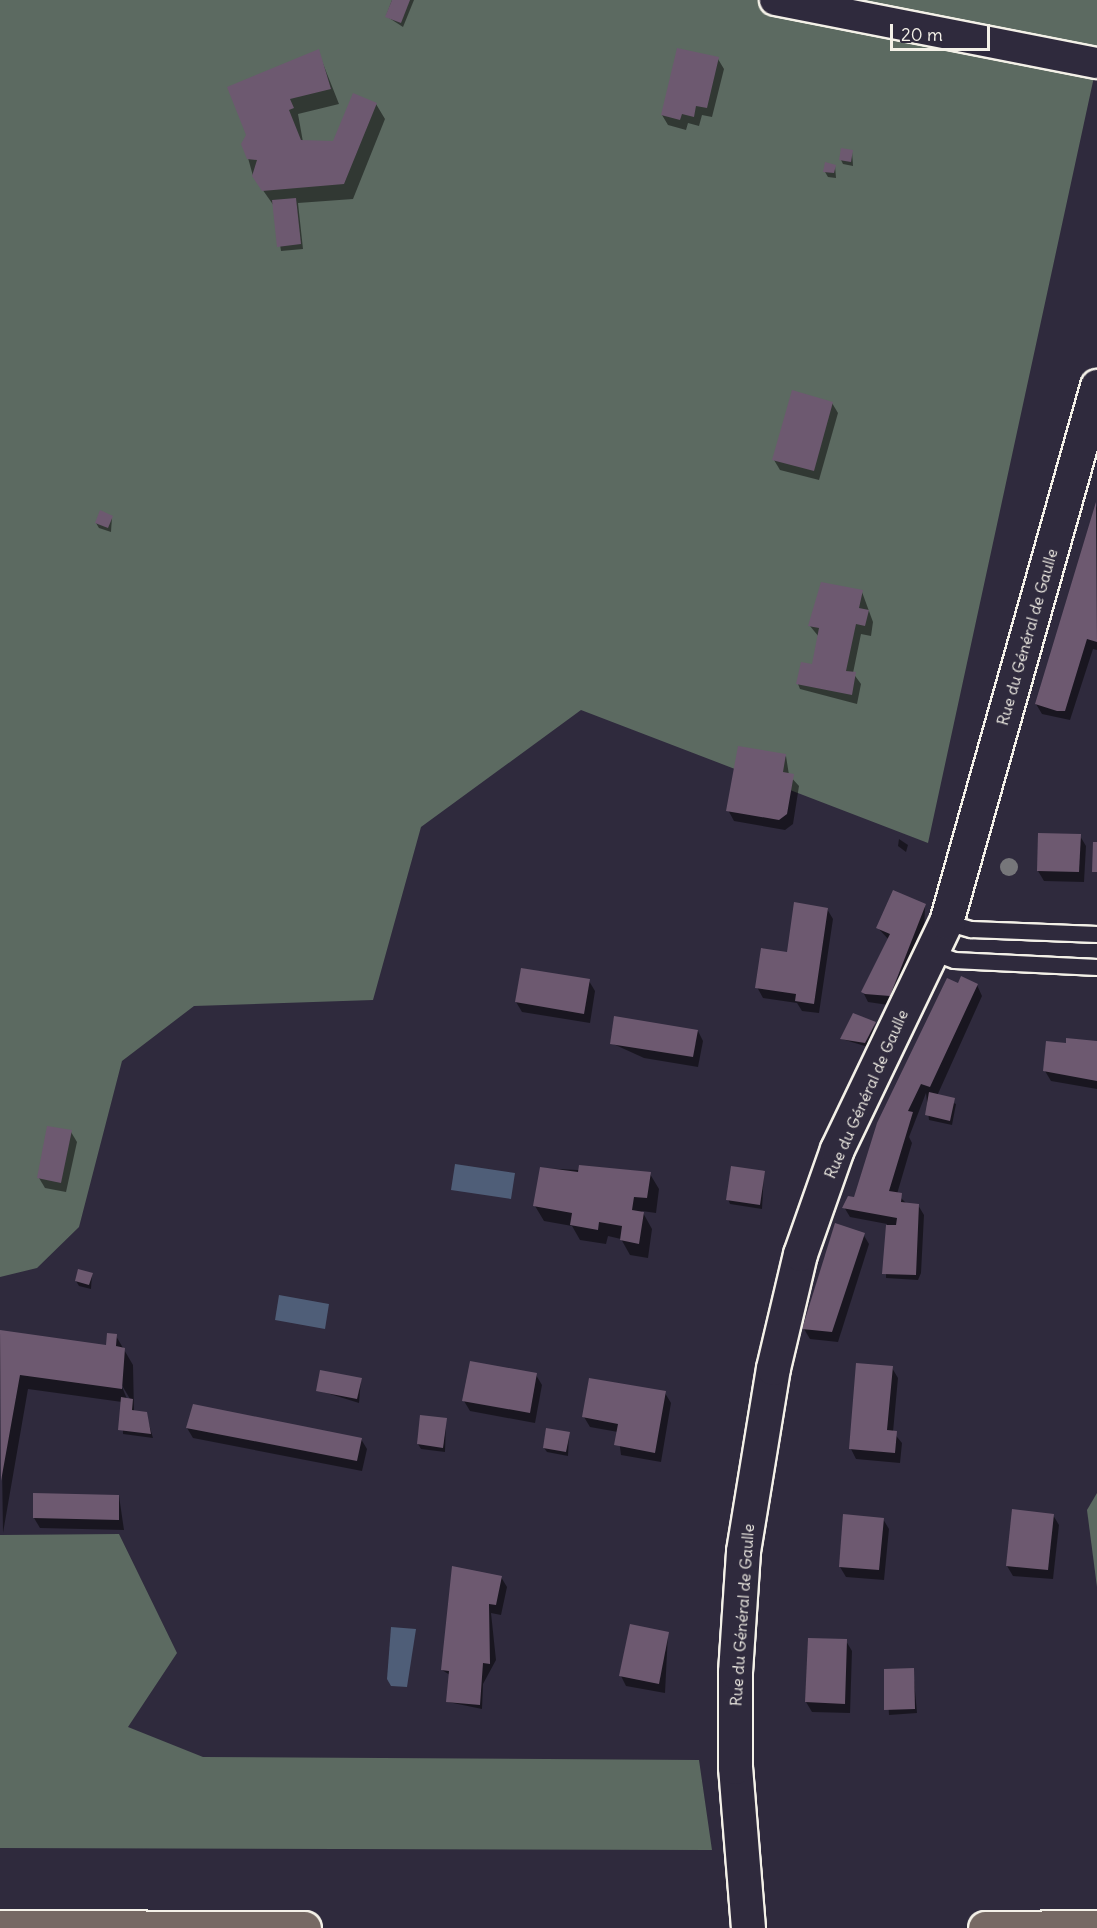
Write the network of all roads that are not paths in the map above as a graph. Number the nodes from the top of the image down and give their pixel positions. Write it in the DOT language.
graph roads {
  1 [pos="775,0"];
  2 [pos="1097,63"];
  3 [pos="1097,386"];
  4 [pos="1093,420"];
  5 [pos="946,922"];
  6 [pos="1097,934"];
  7 [pos="932,952"];
  8 [pos="1097,967"];
  9 [pos="0,1927"];
  10 [pos="1097,1927"];
  11 [pos="304,1928"];
  12 [pos="748,1928"];
  13 [pos="985,1928"];
  1 -- 2 [label="street"];
  3 -- 4 [label="main road, Rue du Général de Gaulle"];
  4 -- 5 [label="main road, Rue du Général de Gaulle"];
  5 -- 6 [label="lane"];
  5 -- 7 [label="main road, Rue du Général de Gaulle"];
  7 -- 8 [label="lane"];
  7 -- 12 [label="main road, Rue du Général de Gaulle"];
  9 -- 11 [label="highway"];
  10 -- 13 [label="highway"];
}
